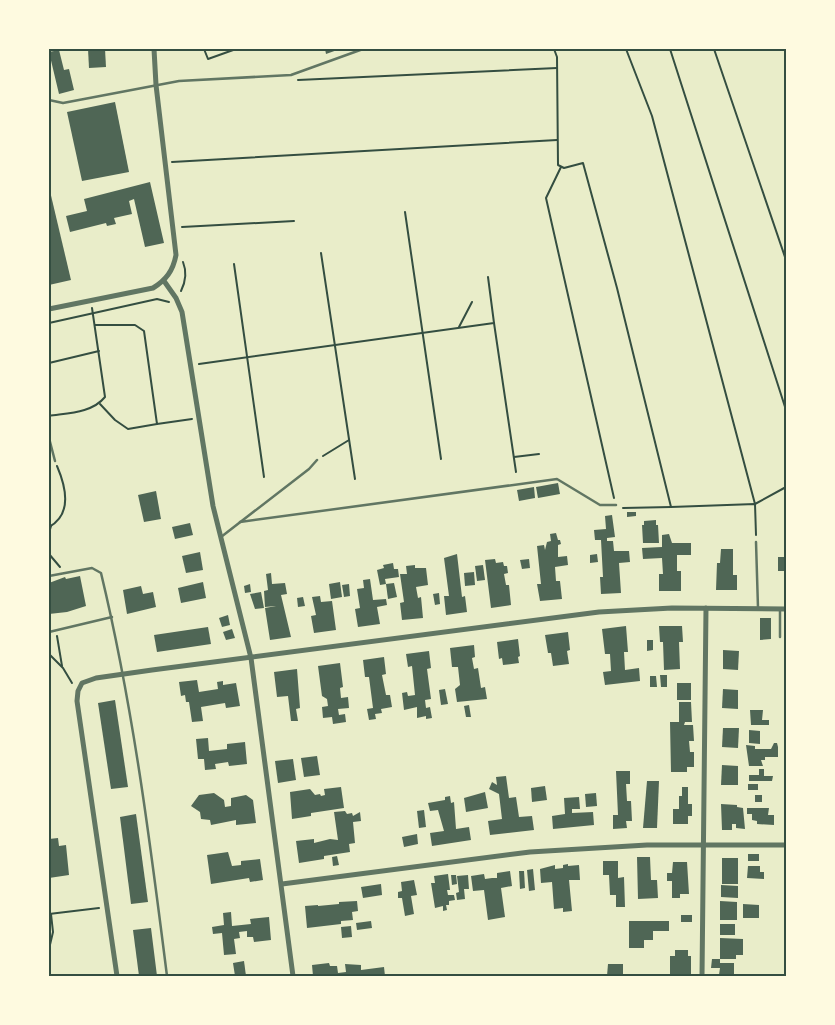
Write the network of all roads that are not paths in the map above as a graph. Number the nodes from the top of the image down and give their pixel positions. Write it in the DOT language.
graph roads {
  1 [pos="154,49"];
  2 [pos="363,49"];
  3 [pos="156,85"];
  4 [pos="49,100"];
  5 [pos="164,281"];
  6 [pos="49,309"];
  7 [pos="49,438"];
  8 [pos="317,460"];
  9 [pos="55,462"];
  10 [pos="616,505"];
  11 [pos="240,522"];
  12 [pos="220,538"];
  13 [pos="756,542"];
  14 [pos="49,576"];
  15 [pos="706,608"];
  16 [pos="758,608"];
  17 [pos="783,609"];
  18 [pos="112,617"];
  19 [pos="49,632"];
  20 [pos="780,637"];
  21 [pos="250,658"];
  22 [pos="122,674"];
  23 [pos="704,844"];
  24 [pos="786,845"];
  25 [pos="282,884"];
  26 [pos="117,976"];
  27 [pos="167,976"];
  28 [pos="293,976"];
  29 [pos="702,976"];
  1 -- 3 [label="street"];
  2 -- 3 [label="lane"];
  3 -- 4 [label="lane"];
  3 -- 5 [label="street"];
  5 -- 6 [label="street"];
  5 -- 12 [label="street"];
  7 -- 9 [label="lane"];
  8 -- 11 [label="lane"];
  10 -- 11 [label="lane"];
  11 -- 12 [label="lane"];
  12 -- 21 [label="street"];
  13 -- 16 [label="lane"];
  14 -- 18 [label="lane"];
  15 -- 16 [label="street"];
  15 -- 21 [label="street"];
  15 -- 23 [label="street"];
  16 -- 17 [label="street"];
  17 -- 20 [label="lane"];
  18 -- 19 [label="lane"];
  18 -- 22 [label="lane"];
  21 -- 22 [label="street"];
  21 -- 25 [label="street"];
  22 -- 26 [label="street"];
  22 -- 27 [label="lane"];
  23 -- 24 [label="street"];
  23 -- 25 [label="street"];
  23 -- 29 [label="street"];
  25 -- 28 [label="street"];
}
